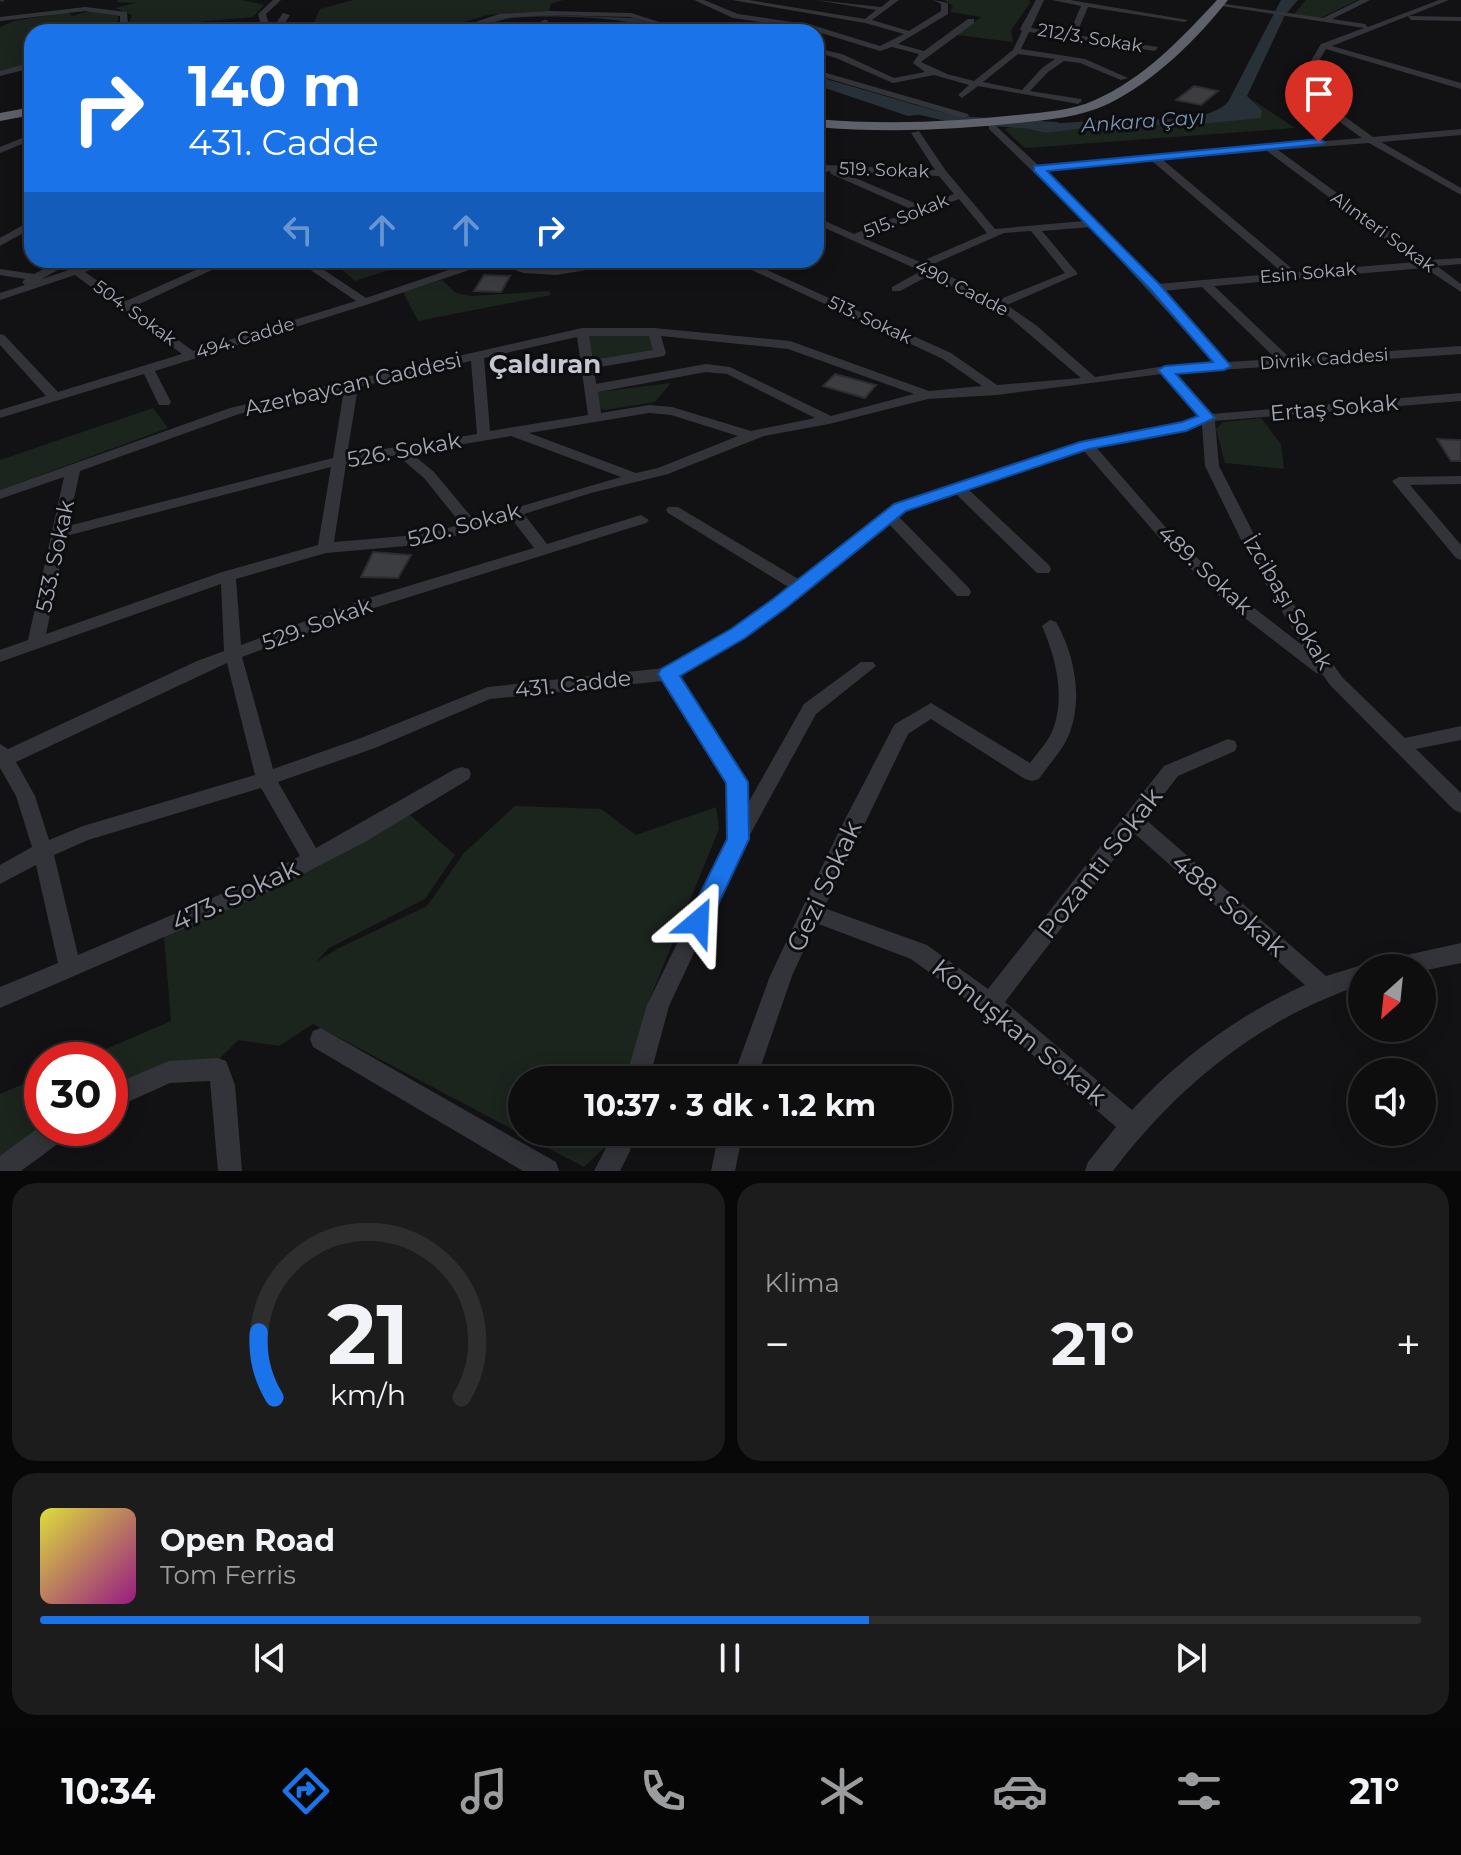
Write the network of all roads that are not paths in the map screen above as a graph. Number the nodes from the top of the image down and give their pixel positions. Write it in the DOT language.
graph roads {
  1 [pos="698,0"];
  2 [pos="736,0"];
  3 [pos="819,0"];
  4 [pos="895,0"];
  5 [pos="937,0"];
  6 [pos="1040,0"];
  7 [pos="1056,0"];
  8 [pos="1131,0"];
  9 [pos="1205,0"];
  10 [pos="1366,0"];
  11 [pos="1445,0"];
  12 [pos="1146,1"];
  13 [pos="261,2"];
  14 [pos="274,2"];
  15 [pos="766,2"];
  16 [pos="851,2"];
  17 [pos="1221,3"];
  18 [pos="25,4"];
  19 [pos="1085,5"];
  20 [pos="883,9"];
  21 [pos="1133,12"];
  22 [pos="286,15"];
  23 [pos="4,18"];
  24 [pos="1398,19"];
  25 [pos="1461,19"];
  26 [pos="1184,20"];
  27 [pos="1324,20"];
  28 [pos="866,21"];
  29 [pos="971,21"];
  30 [pos="124,24"];
  31 [pos="265,24"];
  32 [pos="280,24"];
  33 [pos="474,24"];
  34 [pos="659,24"];
  35 [pos="787,24"];
  36 [pos="1371,27"];
  37 [pos="1024,29"];
  38 [pos="824,32"];
  39 [pos="908,33"];
  40 [pos="1072,35"];
  41 [pos="891,45"];
  42 [pos="1324,46"];
  43 [pos="1155,49"];
  44 [pos="1016,51"];
  45 [pos="824,52"];
  46 [pos="927,54"];
  47 [pos="1064,57"];
  48 [pos="24,67"];
  49 [pos="932,73"];
  50 [pos="0,74"];
  51 [pos="824,74"];
  52 [pos="1124,78"];
  53 [pos="1445,81"];
  54 [pos="976,82"];
  55 [pos="1461,86"];
  56 [pos="1025,91"];
  57 [pos="962,95"];
  58 [pos="1461,96"];
  59 [pos="1078,101"];
  60 [pos="24,110"];
  61 [pos="0,115"];
  62 [pos="965,117"];
  63 [pos="1021,118"];
  64 [pos="824,119"];
  65 [pos="824,119"];
  66 [pos="824,120"];
  67 [pos="1100,120"];
  68 [pos="918,126"];
  69 [pos="994,126"];
  70 [pos="1113,130"];
  71 [pos="1461,132"];
  72 [pos="1372,137"];
  73 [pos="24,140"];
  74 [pos="1267,147"];
  75 [pos="0,150"];
  76 [pos="1153,157"];
  77 [pos="1038,168"];
  78 [pos="824,170"];
  79 [pos="824,171"];
  80 [pos="942,173"];
  81 [pos="1461,192"];
  82 [pos="960,195"];
  83 [pos="922,210"];
  84 [pos="824,224"];
  85 [pos="1093,224"];
  86 [pos="24,228"];
  87 [pos="1035,229"];
  88 [pos="993,233"];
  89 [pos="852,238"];
  90 [pos="0,243"];
  91 [pos="1461,261"];
  92 [pos="1426,262"];
  93 [pos="52,268"];
  94 [pos="89,268"];
  95 [pos="209,268"];
  96 [pos="314,268"];
  97 [pos="444,268"];
  98 [pos="509,268"];
  99 [pos="572,268"];
  100 [pos="754,268"];
  101 [pos="925,268"];
  102 [pos="0,272"];
  103 [pos="78,272"];
  104 [pos="1292,275"];
  105 [pos="33,277"];
  106 [pos="1204,283"];
  107 [pos="1155,288"];
  108 [pos="896,289"];
  109 [pos="1461,289"];
  110 [pos="18,291"];
  111 [pos="393,293"];
  112 [pos="0,297"];
  113 [pos="365,302"];
  114 [pos="403,304"];
  115 [pos="997,305"];
  116 [pos="125,306"];
  117 [pos="582,332"];
  118 [pos="654,332"];
  119 [pos="3,345"];
  120 [pos="1461,350"];
  121 [pos="191,355"];
  122 [pos="477,355"];
  123 [pos="1287,362"];
  124 [pos="588,365"];
  125 [pos="1224,366"];
  126 [pos="148,370"];
  127 [pos="1165,370"];
  128 [pos="1092,381"];
  129 [pos="352,383"];
  130 [pos="591,389"];
  131 [pos="997,391"];
  132 [pos="928,395"];
  133 [pos="55,397"];
  134 [pos="1461,397"];
  135 [pos="164,402"];
  136 [pos="0,414"];
  137 [pos="595,417"];
  138 [pos="1208,418"];
  139 [pos="829,420"];
  140 [pos="510,431"];
  141 [pos="484,436"];
  142 [pos="752,436"];
  143 [pos="1086,445"];
  144 [pos="399,450"];
  145 [pos="339,461"];
  146 [pos="73,469"];
  147 [pos="636,478"];
  148 [pos="1461,480"];
  149 [pos="957,487"];
  150 [pos="0,495"];
  151 [pos="673,510"];
  152 [pos="514,512"];
  153 [pos="890,516"];
  154 [pos="641,520"];
  155 [pos="471,526"];
  156 [pos="60,533"];
  157 [pos="325,548"];
  158 [pos="544,551"];
  159 [pos="1461,555"];
  160 [pos="1043,569"];
  161 [pos="228,576"];
  162 [pos="801,588"];
  163 [pos="963,592"];
  164 [pos="1050,626"];
  165 [pos="36,643"];
  166 [pos="233,654"];
  167 [pos="0,656"];
  168 [pos="867,666"];
  169 [pos="668,674"];
  170 [pos="1336,681"];
  171 [pos="1461,733"];
  172 [pos="1403,745"];
  173 [pos="1228,746"];
  174 [pos="2,755"];
  175 [pos="462,774"];
  176 [pos="266,779"];
  177 [pos="1461,805"];
  178 [pos="1133,821"];
  179 [pos="738,839"];
  180 [pos="43,851"];
  181 [pos="312,860"];
  182 [pos="0,875"];
  183 [pos="811,912"];
  184 [pos="1461,953"];
  185 [pos="1436,959"];
  186 [pos="70,968"];
  187 [pos="1348,980"];
  188 [pos="1325,989"];
  189 [pos="0,998"];
  190 [pos="990,1004"];
  191 [pos="321,1039"];
  192 [pos="641,1066"];
  193 [pos="749,1066"];
  194 [pos="128,1090"];
  195 [pos="1132,1125"];
  196 [pos="34,1146"];
  197 [pos="619,1146"];
  198 [pos="728,1146"];
  199 [pos="1,1171"];
  200 [pos="230,1171"];
  201 [pos="547,1171"];
  202 [pos="606,1171"];
  203 [pos="723,1171"];
  204 [pos="1097,1171"];
  1 -- 35 [label="street"];
  2 -- 15 [label="street"];
  3 -- 16 [label="street"];
  4 -- 20 [label="street"];
  5 -- 39 [label="street"];
  6 -- 37 [label="street"];
  7 -- 19 [label="street"];
  8 -- 12 [label="street"];
  9 -- 26 [label="highway"];
  10 -- 27 [label="street"];
  11 -- 24 [label="street"];
  12 -- 21 [label="street"];
  13 -- 14 [label="street"];
  14 -- 31 [label="street"];
  15 -- 28 [label="street"];
  16 -- 20 [label="street"];
  17 -- 27 [label="street"];
  17 -- 63 [label="highway"];
  18 -- 23 [label="street"];
  19 -- 21 [label="street"];
  19 -- 40 [label="street"];
  20 -- 28 [label="street"];
  21 -- 26 [label="street"];
  22 -- 32 [label="street"];
  23 -- 30 [label="street"];
  24 -- 25 [label="street"];
  24 -- 36 [label="street"];
  26 -- 43 [label="highway"];
  27 -- 36 [label="street"];
  28 -- 39 [label="street"];
  29 -- 46 [label="street"];
  33 -- 34 [label="street"];
  36 -- 42 [label="street"];
  37 -- 40 [label="street, 212/3. Sokak"];
  37 -- 44 [label="street"];
  38 -- 41 [label="street"];
  39 -- 41 [label="street"];
  40 -- 43 [label="street, 212/3. Sokak"];
  41 -- 46 [label="street"];
  42 -- 53 [label="street"];
  42 -- 72 [label="street"];
  43 -- 52 [label="highway"];
  44 -- 47 [label="street"];
  44 -- 54 [label="street"];
  45 -- 49 [label="street"];
  46 -- 49 [label="street"];
  47 -- 52 [label="street"];
  47 -- 56 [label="street"];
  48 -- 50 [label="street"];
  49 -- 54 [label="street"];
  51 -- 62 [label="street"];
  52 -- 59 [label="highway"];
  53 -- 55 [label="street"];
  53 -- 58 [label="street"];
  54 -- 56 [label="street"];
  54 -- 57 [label="street"];
  56 -- 59 [label="street"];
  59 -- 63 [label="highway"];
  60 -- 61 [label="highway"];
  62 -- 63 [label="highway"];
  62 -- 64 [label="highway"];
  62 -- 68 [label="highway"];
  63 -- 66 [label="highway"];
  63 -- 69 [label="highway"];
  65 -- 68 [label="highway"];
  67 -- 70 [label="street"];
  68 -- 69 [label="highway"];
  68 -- 80 [label="street"];
  69 -- 77 [label="street"];
  71 -- 72 [label="street"];
  72 -- 74 [label="street"];
  72 -- 81 [label="street"];
  73 -- 75 [label="street"];
  74 -- 76 [label="street"];
  74 -- 92 [label="street, Alınteri Sokak"];
  76 -- 77 [label="street"];
  76 -- 104 [label="street"];
  77 -- 85 [label="street"];
  78 -- 80 [label="street, 519. Sokak"];
  79 -- 83 [label="street"];
  80 -- 82 [label="street"];
  82 -- 83 [label="street, 515. Sokak"];
  82 -- 88 [label="street"];
  83 -- 89 [label="street, 515. Sokak"];
  84 -- 89 [label="street, 490. Cadde"];
  85 -- 87 [label="street"];
  85 -- 107 [label="street"];
  86 -- 90 [label="street"];
  87 -- 88 [label="street"];
  87 -- 115 [label="street"];
  88 -- 101 [label="street"];
  89 -- 101 [label="street, 490. Cadde"];
  91 -- 92 [label="street, Esin Sokak"];
  92 -- 104 [label="street, Esin Sokak"];
  92 -- 109 [label="street, Alınteri Sokak"];
  93 -- 105 [label="street"];
  94 -- 103 [label="street"];
  95 -- 116 [label="street"];
  96 -- 113 [label="street"];
  97 -- 111 [label="street, 494. Cadde"];
  98 -- 99 [label="street"];
  100 -- 131 [label="street, 513. Sokak"];
  101 -- 108 [label="street"];
  101 -- 115 [label="street, 490. Cadde"];
  102 -- 105 [label="street"];
  103 -- 110 [label="street"];
  103 -- 116 [label="street, 504. Sokak"];
  104 -- 106 [label="street, Esin Sokak"];
  105 -- 110 [label="street"];
  106 -- 107 [label="street, Esin Sokak"];
  106 -- 123 [label="street"];
  107 -- 125 [label="street"];
  110 -- 112 [label="street"];
  111 -- 113 [label="street, 494. Cadde"];
  111 -- 114 [label="street"];
  113 -- 121 [label="street, 494. Cadde"];
  115 -- 128 [label="street, 490. Cadde"];
  116 -- 121 [label="street, 504. Sokak"];
  117 -- 118 [label="street, Azerbaycan Caddesi"];
  117 -- 122 [label="street, Azerbaycan Caddesi"];
  117 -- 124 [label="street"];
  118 -- 124 [label="street"];
  118 -- 132 [label="street, Azerbaycan Caddesi"];
  119 -- 133 [label="street"];
  120 -- 123 [label="street, Divrik Caddesi"];
  121 -- 126 [label="street, 494. Cadde"];
  122 -- 129 [label="street, Azerbaycan Caddesi"];
  122 -- 141 [label="street"];
  123 -- 125 [label="street, Divrik Caddesi"];
  124 -- 130 [label="street"];
  125 -- 127 [label="street, Divrik Caddesi"];
  126 -- 133 [label="street, 494. Cadde"];
  126 -- 135 [label="street"];
  127 -- 128 [label="street, Divrik Caddesi"];
  127 -- 138 [label="street"];
  128 -- 131 [label="street, Azerbaycan Caddesi"];
  129 -- 145 [label="street"];
  129 -- 146 [label="street, Azerbaycan Caddesi"];
  130 -- 137 [label="street"];
  130 -- 139 [label="street"];
  131 -- 132 [label="street, Azerbaycan Caddesi"];
  132 -- 139 [label="street, 520. Sokak"];
  133 -- 136 [label="street, 494. Cadde"];
  134 -- 138 [label="street, Ertaş Sokak"];
  137 -- 140 [label="street, 526. Sokak"];
  137 -- 142 [label="street, 526. Sokak"];
  138 -- 143 [label="street, 431. Cadde"];
  138 -- 170 [label="street, İzcibaşı Sokak"];
  139 -- 142 [label="street, 520. Sokak"];
  140 -- 141 [label="street, 526. Sokak"];
  140 -- 147 [label="street"];
  141 -- 144 [label="street, 526. Sokak"];
  142 -- 147 [label="street, 520. Sokak"];
  143 -- 149 [label="street, 431. Cadde"];
  143 -- 170 [label="street, 489. Sokak"];
  144 -- 145 [label="street, 526. Sokak"];
  144 -- 155 [label="street"];
  145 -- 156 [label="street, 526. Sokak"];
  145 -- 157 [label="street"];
  146 -- 150 [label="street, Azerbaycan Caddesi"];
  146 -- 156 [label="street, 533. Sokak"];
  147 -- 152 [label="street, 520. Sokak"];
  148 -- 159 [label="street"];
  149 -- 153 [label="street, 431. Cadde"];
  149 -- 160 [label="street"];
  151 -- 162 [label="street"];
  152 -- 155 [label="street, 520. Sokak"];
  152 -- 158 [label="street"];
  153 -- 162 [label="street, 431. Cadde"];
  153 -- 163 [label="street"];
  154 -- 158 [label="street, 529. Sokak"];
  155 -- 157 [label="street, 520. Sokak"];
  156 -- 165 [label="street, 533. Sokak"];
  157 -- 161 [label="street, 520. Sokak"];
  158 -- 166 [label="street, 529. Sokak"];
  161 -- 165 [label="street, 520. Sokak"];
  161 -- 166 [label="street"];
  162 -- 169 [label="street, 431. Cadde"];
  164 -- 183 [label="street, Gezi Sokak"];
  165 -- 167 [label="street, 520. Sokak"];
  166 -- 174 [label="street, 529. Sokak"];
  166 -- 176 [label="street"];
  168 -- 179 [label="street"];
  169 -- 176 [label="street, 431. Cadde"];
  169 -- 179 [label="street"];
  170 -- 172 [label="street, İzcibaşı Sokak"];
  171 -- 172 [label="street"];
  172 -- 177 [label="street, İzcibaşı Sokak"];
  173 -- 178 [label="street, Pozantı Sokak"];
  174 -- 180 [label="street"];
  175 -- 181 [label="street, 473. Sokak"];
  176 -- 180 [label="street, 431. Cadde"];
  176 -- 181 [label="street"];
  178 -- 188 [label="street, 488. Sokak"];
  178 -- 190 [label="street, Pozantı Sokak"];
  179 -- 192 [label="street"];
  180 -- 182 [label="street, 431. Cadde"];
  180 -- 186 [label="street"];
  181 -- 186 [label="street, 473. Sokak"];
  183 -- 190 [label="street, Konuşkan Sokak"];
  183 -- 193 [label="street, Gezi Sokak"];
  184 -- 185 [label="street"];
  186 -- 189 [label="street, 473. Sokak"];
  187 -- 188 [label="street"];
  188 -- 195 [label="street"];
  190 -- 195 [label="street, Konuşkan Sokak"];
  191 -- 201 [label="street"];
  194 -- 200 [label="street"];
  195 -- 204 [label="street"];
  196 -- 199 [label="street"];
  197 -- 202 [label="street"];
  198 -- 203 [label="street"];
}
